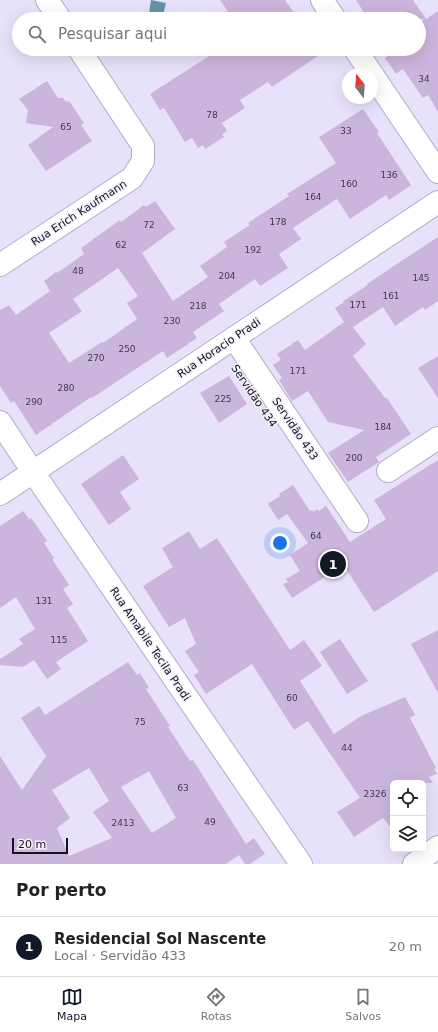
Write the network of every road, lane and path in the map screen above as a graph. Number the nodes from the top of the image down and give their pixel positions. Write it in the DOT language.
graph roads {
  1 [pos="47,0"];
  2 [pos="322,0"];
  3 [pos="55,12"];
  4 [pos="330,12"];
  5 [pos="84,56"];
  6 [pos="360,56"];
  7 [pos="438,172"];
  8 [pos="438,202"];
  9 [pos="0,265"];
  10 [pos="227,342"];
  11 [pos="0,422"];
  12 [pos="438,438"];
  13 [pos="288,446"];
  14 [pos="388,471"];
  15 [pos="33,472"];
  16 [pos="0,494"];
  17 [pos="357,521"];
  18 [pos="438,847"];
  19 [pos="301,864"];
  20 [pos="414,864"];
  1 -- 3 [label="street"];
  2 -- 4 [label="street"];
  5 -- 9 [label="street, Rua Erich Kaufmann"];
  6 -- 7 [label="street"];
  8 -- 10 [label="street, Rua Horacio Pradi"];
  10 -- 13 [label="street, Servidão 434"];
  10 -- 15 [label="street, Rua Horacio Pradi"];
  10 -- 17 [label="street, Servidão 433"];
  11 -- 15 [label="street, Rua Amabile Tecila Pradi"];
  12 -- 14 [label="street"];
  15 -- 16 [label="street, Rua Horacio Pradi"];
  15 -- 19 [label="street, Rua Amabile Tecila Pradi"];
  18 -- 20 [label="street"];
}
